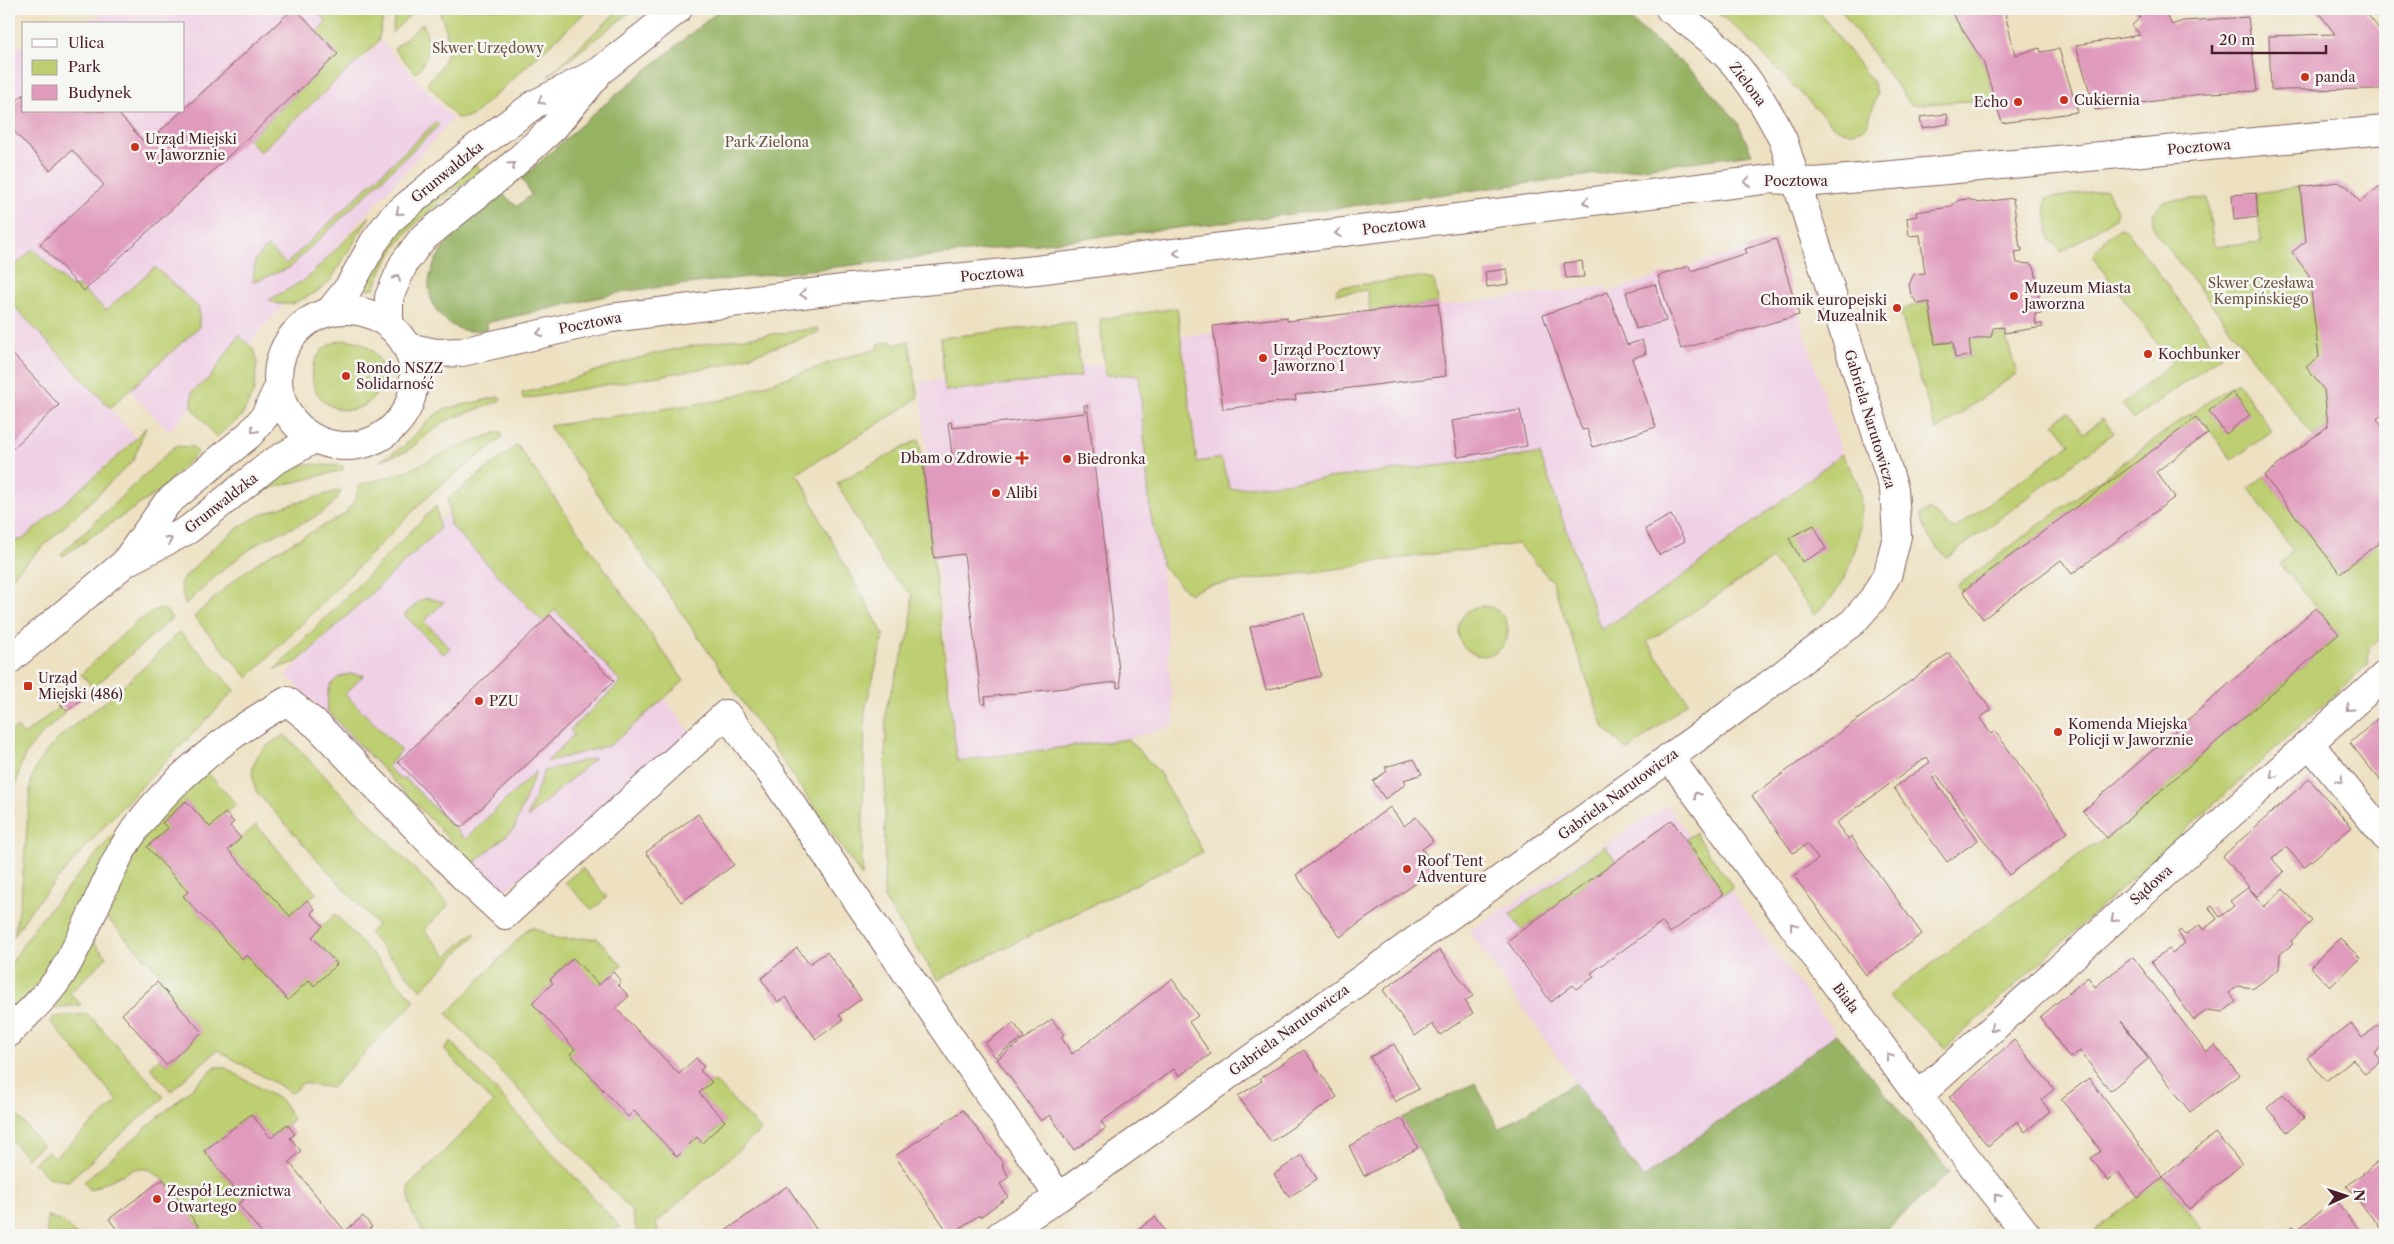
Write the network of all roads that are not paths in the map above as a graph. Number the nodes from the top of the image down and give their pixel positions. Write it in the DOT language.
graph roads {
  1 [pos="678,9"];
  2 [pos="1670,9"];
  3 [pos="600,72"];
  4 [pos="2385,130"];
  5 [pos="1805,182"];
  6 [pos="330,311"];
  7 [pos="389,324"];
  8 [pos="407,347"];
  9 [pos="278,388"];
  10 [pos="314,439"];
  11 [pos="126,562"];
  12 [pos="9,660"];
  13 [pos="2385,675"];
  14 [pos="2309,743"];
  15 [pos="1669,758"];
  16 [pos="2385,836"];
  17 [pos="9,1032"];
  18 [pos="1918,1096"];
  19 [pos="1059,1197"];
  20 [pos="1000,1235"];
  21 [pos="2027,1235"];
  1 -- 3 [label="street, Grunwaldzka"];
  2 -- 5 [label="street, Zielona"];
  3 -- 6 [label="street, Grunwaldzka, one-way"];
  7 -- 3 [label="street, Grunwaldzka, one-way"];
  4 -- 5 [label="street, Pocztowa"];
  5 -- 8 [label="street, Pocztowa, one-way"];
  5 -- 15 [label="street, Gabriela Narutowicza"];
  6 -- 7 [label="street"];
  6 -- 9 [label="street"];
  7 -- 8 [label="street"];
  8 -- 10 [label="street"];
  9 -- 10 [label="street"];
  9 -- 11 [label="street, Grunwaldzka, one-way"];
  11 -- 10 [label="street, Grunwaldzka, one-way"];
  11 -- 12 [label="street, Grunwaldzka"];
  13 -- 14 [label="street, Sądowa, one-way"];
  14 -- 16 [label="street, one-way"];
  14 -- 18 [label="street, Sądowa, one-way"];
  18 -- 15 [label="street, Biała, one-way"];
  15 -- 19 [label="street, Gabriela Narutowicza"];
  17 -- 19 [label="street"];
  21 -- 18 [label="street, Biała, one-way"];
  19 -- 20 [label="street, Gabriela Narutowicza"];
}
